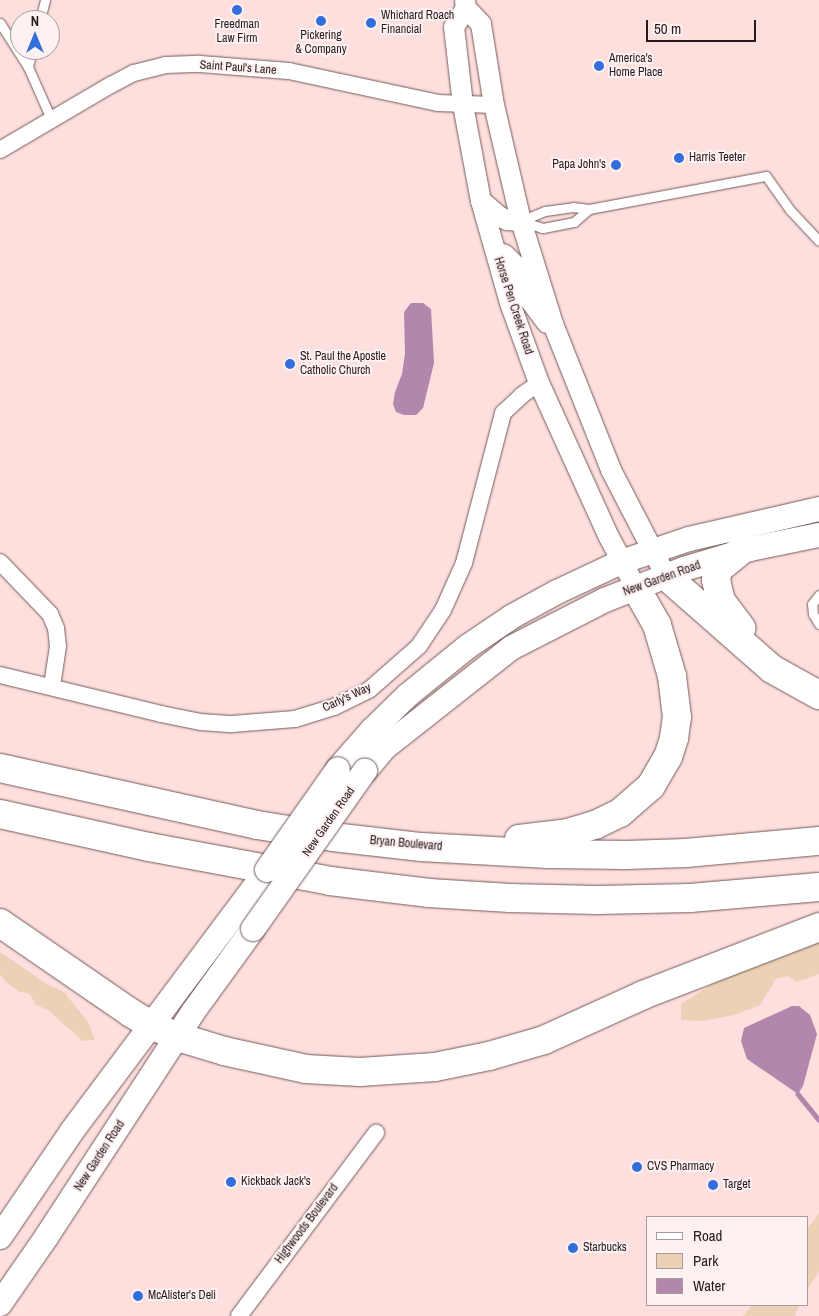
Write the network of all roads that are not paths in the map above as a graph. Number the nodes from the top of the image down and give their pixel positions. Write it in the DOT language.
graph roads {
  1 [pos="465,4"];
  2 [pos="0,22"];
  3 [pos="30,60"];
  4 [pos="28,67"];
  5 [pos="463,105"];
  6 [pos="494,105"];
  7 [pos="52,121"];
  8 [pos="0,150"];
  9 [pos="481,201"];
  10 [pos="589,209"];
  11 [pos="521,221"];
  12 [pos="819,241"];
  13 [pos="496,252"];
  14 [pos="558,337"];
  15 [pos="539,383"];
  16 [pos="819,510"];
  17 [pos="819,535"];
  18 [pos="652,551"];
  19 [pos="738,553"];
  20 [pos="0,562"];
  21 [pos="621,562"];
  22 [pos="666,576"];
  23 [pos="636,588"];
  24 [pos="819,595"];
  25 [pos="819,624"];
  26 [pos="759,657"];
  27 [pos="0,675"];
  28 [pos="52,686"];
  29 [pos="819,695"];
  30 [pos="0,768"];
  31 [pos="0,814"];
  32 [pos="333,837"];
  33 [pos="819,841"];
  34 [pos="819,887"];
  35 [pos="0,923"];
  36 [pos="819,927"];
  37 [pos="152,1025"];
  38 [pos="178,1037"];
  39 [pos="376,1133"];
  40 [pos="0,1237"];
  41 [pos="0,1304"];
  42 [pos="239,1316"];
  1 -- 5 [label="street, Horse Pen Creek Road"];
  1 -- 6 [label="street, Horse Pen Creek Road"];
  2 -- 4 [label="lane"];
  3 -- 4 [label="lane"];
  4 -- 7 [label="lane"];
  5 -- 6 [label="street, Saint Paul's Lane"];
  5 -- 7 [label="street, Saint Paul's Lane"];
  5 -- 9 [label="street, Horse Pen Creek Road"];
  6 -- 11 [label="street, Horse Pen Creek Road"];
  7 -- 8 [label="street, Saint Paul's Lane"];
  9 -- 11 [label="street"];
  9 -- 13 [label="street, Horse Pen Creek Road"];
  10 -- 11 [label="lane"];
  10 -- 11 [label="lane"];
  10 -- 12 [label="lane"];
  11 -- 14 [label="street, Horse Pen Creek Road"];
  13 -- 14 [label="street"];
  13 -- 15 [label="street, Horse Pen Creek Road"];
  14 -- 18 [label="street, Horse Pen Creek Road"];
  15 -- 21 [label="street, Horse Pen Creek Road"];
  15 -- 28 [label="street, Carly's Way"];
  16 -- 18 [label="main road, New Garden Road"];
  17 -- 19 [label="main road, New Garden Road"];
  18 -- 21 [label="main road, New Garden Road"];
  18 -- 22 [label="street, Horse Pen Creek Road"];
  19 -- 22 [label="main road, New Garden Road"];
  19 -- 26 [label="highway"];
  20 -- 28 [label="street"];
  21 -- 23 [label="street, Horse Pen Creek Road"];
  21 -- 37 [label="main road, New Garden Road, bridge"];
  22 -- 23 [label="main road, New Garden Road"];
  22 -- 26 [label="highway"];
  23 -- 32 [label="highway"];
  23 -- 38 [label="main road, New Garden Road, bridge"];
  24 -- 25 [label="lane"];
  26 -- 29 [label="highway"];
  27 -- 28 [label="street, Carly's Way"];
  30 -- 32 [label="highway, Bryan Boulevard"];
  31 -- 34 [label="highway"];
  32 -- 33 [label="highway, Bryan Boulevard"];
  35 -- 37 [label="highway"];
  36 -- 38 [label="highway"];
  37 -- 38 [label="highway"];
  37 -- 40 [label="main road, New Garden Road"];
  38 -- 41 [label="main road, New Garden Road"];
  39 -- 42 [label="street, Highwoods Boulevard"];
}
